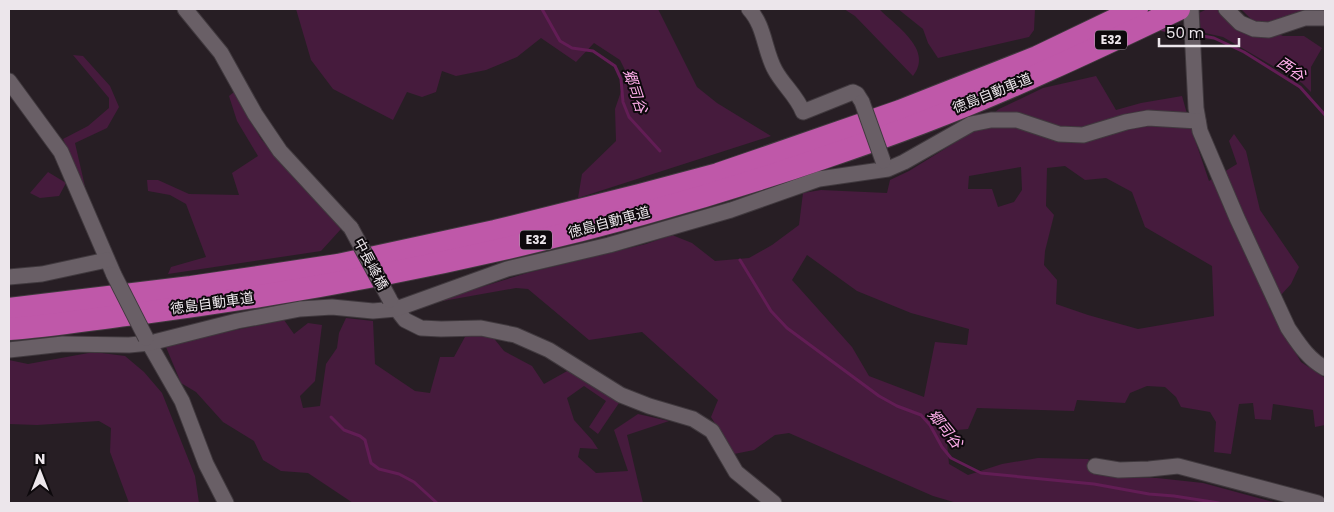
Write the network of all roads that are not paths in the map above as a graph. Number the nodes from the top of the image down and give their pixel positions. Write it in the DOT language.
graph roads {
  1 [pos="186,9"];
  2 [pos="749,9"];
  3 [pos="1137,9"];
  4 [pos="1179,9"];
  5 [pos="1191,9"];
  6 [pos="1226,9"];
  7 [pos="1325,18"];
  8 [pos="1040,64"];
  9 [pos="9,81"];
  10 [pos="1197,115"];
  11 [pos="886,165"];
  12 [pos="107,260"];
  13 [pos="9,277"];
  14 [pos="393,305"];
  15 [pos="9,309"];
  16 [pos="9,330"];
  17 [pos="148,340"];
  18 [pos="9,350"];
  19 [pos="1325,368"];
  20 [pos="1095,466"];
  21 [pos="226,503"];
  22 [pos="774,503"];
  23 [pos="1318,503"];
  1 -- 14 [label="street, 中長峰橋, bridge"];
  2 -- 11 [label="street, bridge"];
  3 -- 8 [label="highway, 徳島自動車道 / E32"];
  4 -- 8 [label="highway, 徳島自動車道 / E32"];
  5 -- 10 [label="street"];
  6 -- 7 [label="street"];
  8 -- 15 [label="highway, 徳島自動車道 / E32"];
  8 -- 16 [label="highway, 徳島自動車道 / E32"];
  9 -- 12 [label="street"];
  10 -- 11 [label="street"];
  10 -- 19 [label="street"];
  11 -- 14 [label="street"];
  12 -- 13 [label="street"];
  12 -- 17 [label="street, bridge"];
  14 -- 17 [label="street"];
  14 -- 22 [label="street"];
  17 -- 18 [label="street"];
  17 -- 21 [label="street"];
  20 -- 23 [label="street"];
}
